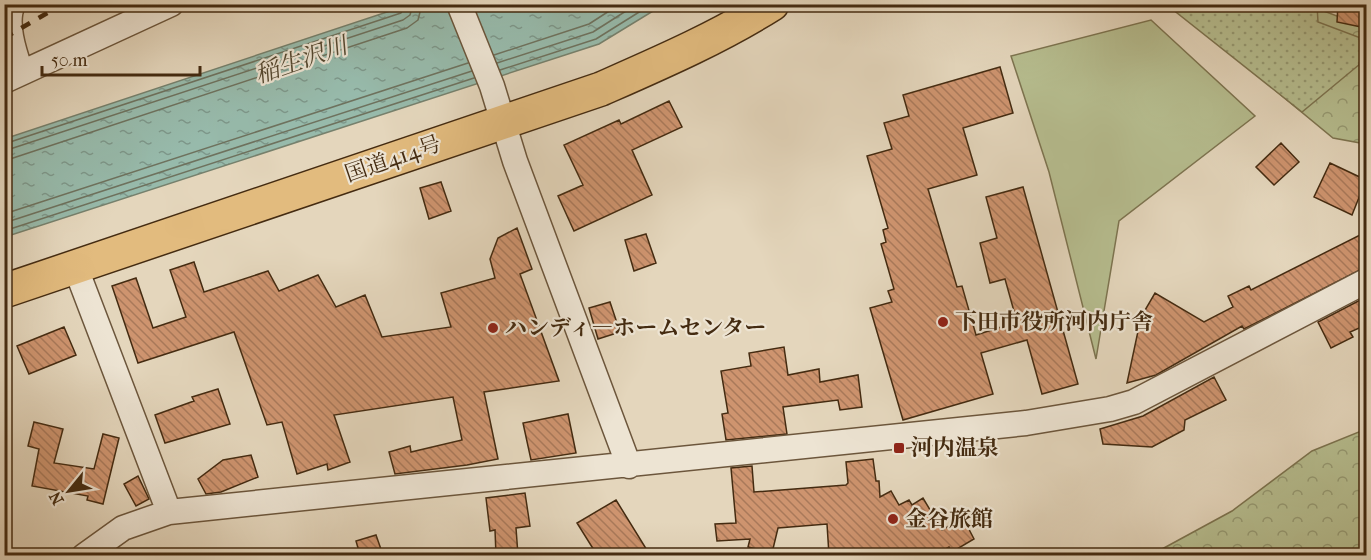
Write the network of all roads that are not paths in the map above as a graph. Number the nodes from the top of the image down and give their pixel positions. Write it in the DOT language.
graph roads {
  1 [pos="14,4"];
  2 [pos="171,4"];
  3 [pos="459,4"];
  4 [pos="772,4"];
  5 [pos="13,77"];
  6 [pos="502,122"];
  7 [pos="75,266"];
  8 [pos="1366,281"];
  9 [pos="4,291"];
  10 [pos="629,466"];
  11 [pos="169,513"];
  12 [pos="84,555"];
  1 -- 5 [label="street"];
  2 -- 5 [label="street"];
  3 -- 6 [label="street"];
  4 -- 6 [label="highway, 国道414号"];
  6 -- 7 [label="highway, 国道414号"];
  6 -- 10 [label="street"];
  7 -- 9 [label="highway, 国道414号"];
  7 -- 11 [label="street"];
  8 -- 10 [label="street"];
  10 -- 11 [label="street"];
  11 -- 12 [label="street"];
}
